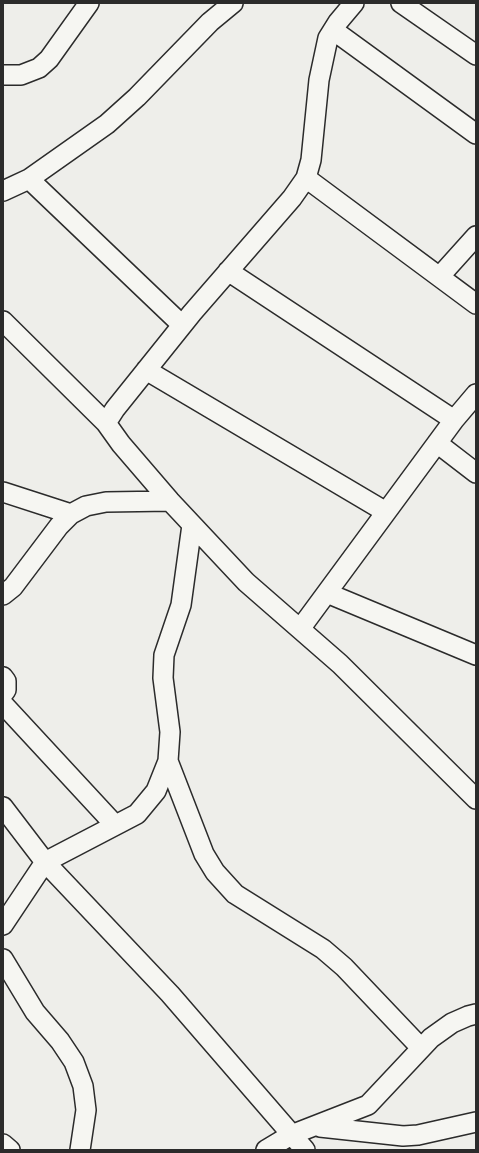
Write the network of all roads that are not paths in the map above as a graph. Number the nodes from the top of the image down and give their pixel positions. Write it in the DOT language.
graph roads {
  1 [pos="90,3"];
  2 [pos="233,3"];
  3 [pos="354,3"];
  4 [pos="401,3"];
  5 [pos="333,30"];
  6 [pos="476,55"];
  7 [pos="3,74"];
  8 [pos="476,134"];
  9 [pos="306,178"];
  10 [pos="29,179"];
  11 [pos="3,191"];
  12 [pos="476,236"];
  13 [pos="228,272"];
  14 [pos="440,276"];
  15 [pos="476,304"];
  16 [pos="3,321"];
  17 [pos="182,325"];
  18 [pos="146,370"];
  19 [pos="476,394"];
  20 [pos="454,420"];
  21 [pos="106,423"];
  22 [pos="437,443"];
  23 [pos="476,473"];
  24 [pos="3,492"];
  25 [pos="170,501"];
  26 [pos="386,512"];
  27 [pos="71,514"];
  28 [pos="192,525"];
  29 [pos="327,593"];
  30 [pos="3,595"];
  31 [pos="300,629"];
  32 [pos="476,655"];
  33 [pos="3,677"];
  34 [pos="3,694"];
  35 [pos="3,704"];
  36 [pos="168,761"];
  37 [pos="473,789"];
  38 [pos="3,807"];
  39 [pos="115,826"];
  40 [pos="45,862"];
  41 [pos="3,925"];
  42 [pos="3,959"];
  43 [pos="476,1014"];
  44 [pos="421,1048"];
  45 [pos="476,1122"];
  46 [pos="315,1126"];
  47 [pos="291,1135"];
  48 [pos="3,1144"];
  49 [pos="10,1150"];
  50 [pos="80,1150"];
  51 [pos="266,1150"];
  52 [pos="305,1150"];
  1 -- 7 [label="street"];
  2 -- 10 [label="street"];
  3 -- 5 [label="street"];
  4 -- 6 [label="street"];
  5 -- 8 [label="street"];
  5 -- 9 [label="street"];
  9 -- 13 [label="street"];
  9 -- 14 [label="street"];
  10 -- 11 [label="street"];
  10 -- 17 [label="street"];
  12 -- 14 [label="street"];
  13 -- 17 [label="street"];
  13 -- 20 [label="street"];
  14 -- 15 [label="street"];
  16 -- 21 [label="street"];
  17 -- 18 [label="street"];
  18 -- 21 [label="street"];
  18 -- 26 [label="street"];
  19 -- 20 [label="street"];
  20 -- 22 [label="street"];
  21 -- 25 [label="street"];
  22 -- 23 [label="street"];
  22 -- 26 [label="street"];
  24 -- 27 [label="street"];
  25 -- 27 [label="street"];
  25 -- 28 [label="street"];
  26 -- 29 [label="street"];
  27 -- 30 [label="street"];
  28 -- 31 [label="street"];
  28 -- 36 [label="street"];
  29 -- 31 [label="street"];
  29 -- 32 [label="street"];
  31 -- 37 [label="street"];
  33 -- 34 [label="street"];
  35 -- 39 [label="street"];
  36 -- 39 [label="street"];
  36 -- 44 [label="street"];
  38 -- 40 [label="street"];
  39 -- 40 [label="street"];
  40 -- 41 [label="street"];
  40 -- 47 [label="street"];
  42 -- 50 [label="street"];
  43 -- 44 [label="street"];
  44 -- 46 [label="street"];
  45 -- 46 [label="street"];
  46 -- 47 [label="street"];
  47 -- 51 [label="street"];
  47 -- 52 [label="street"];
  48 -- 49 [label="street"];
}
